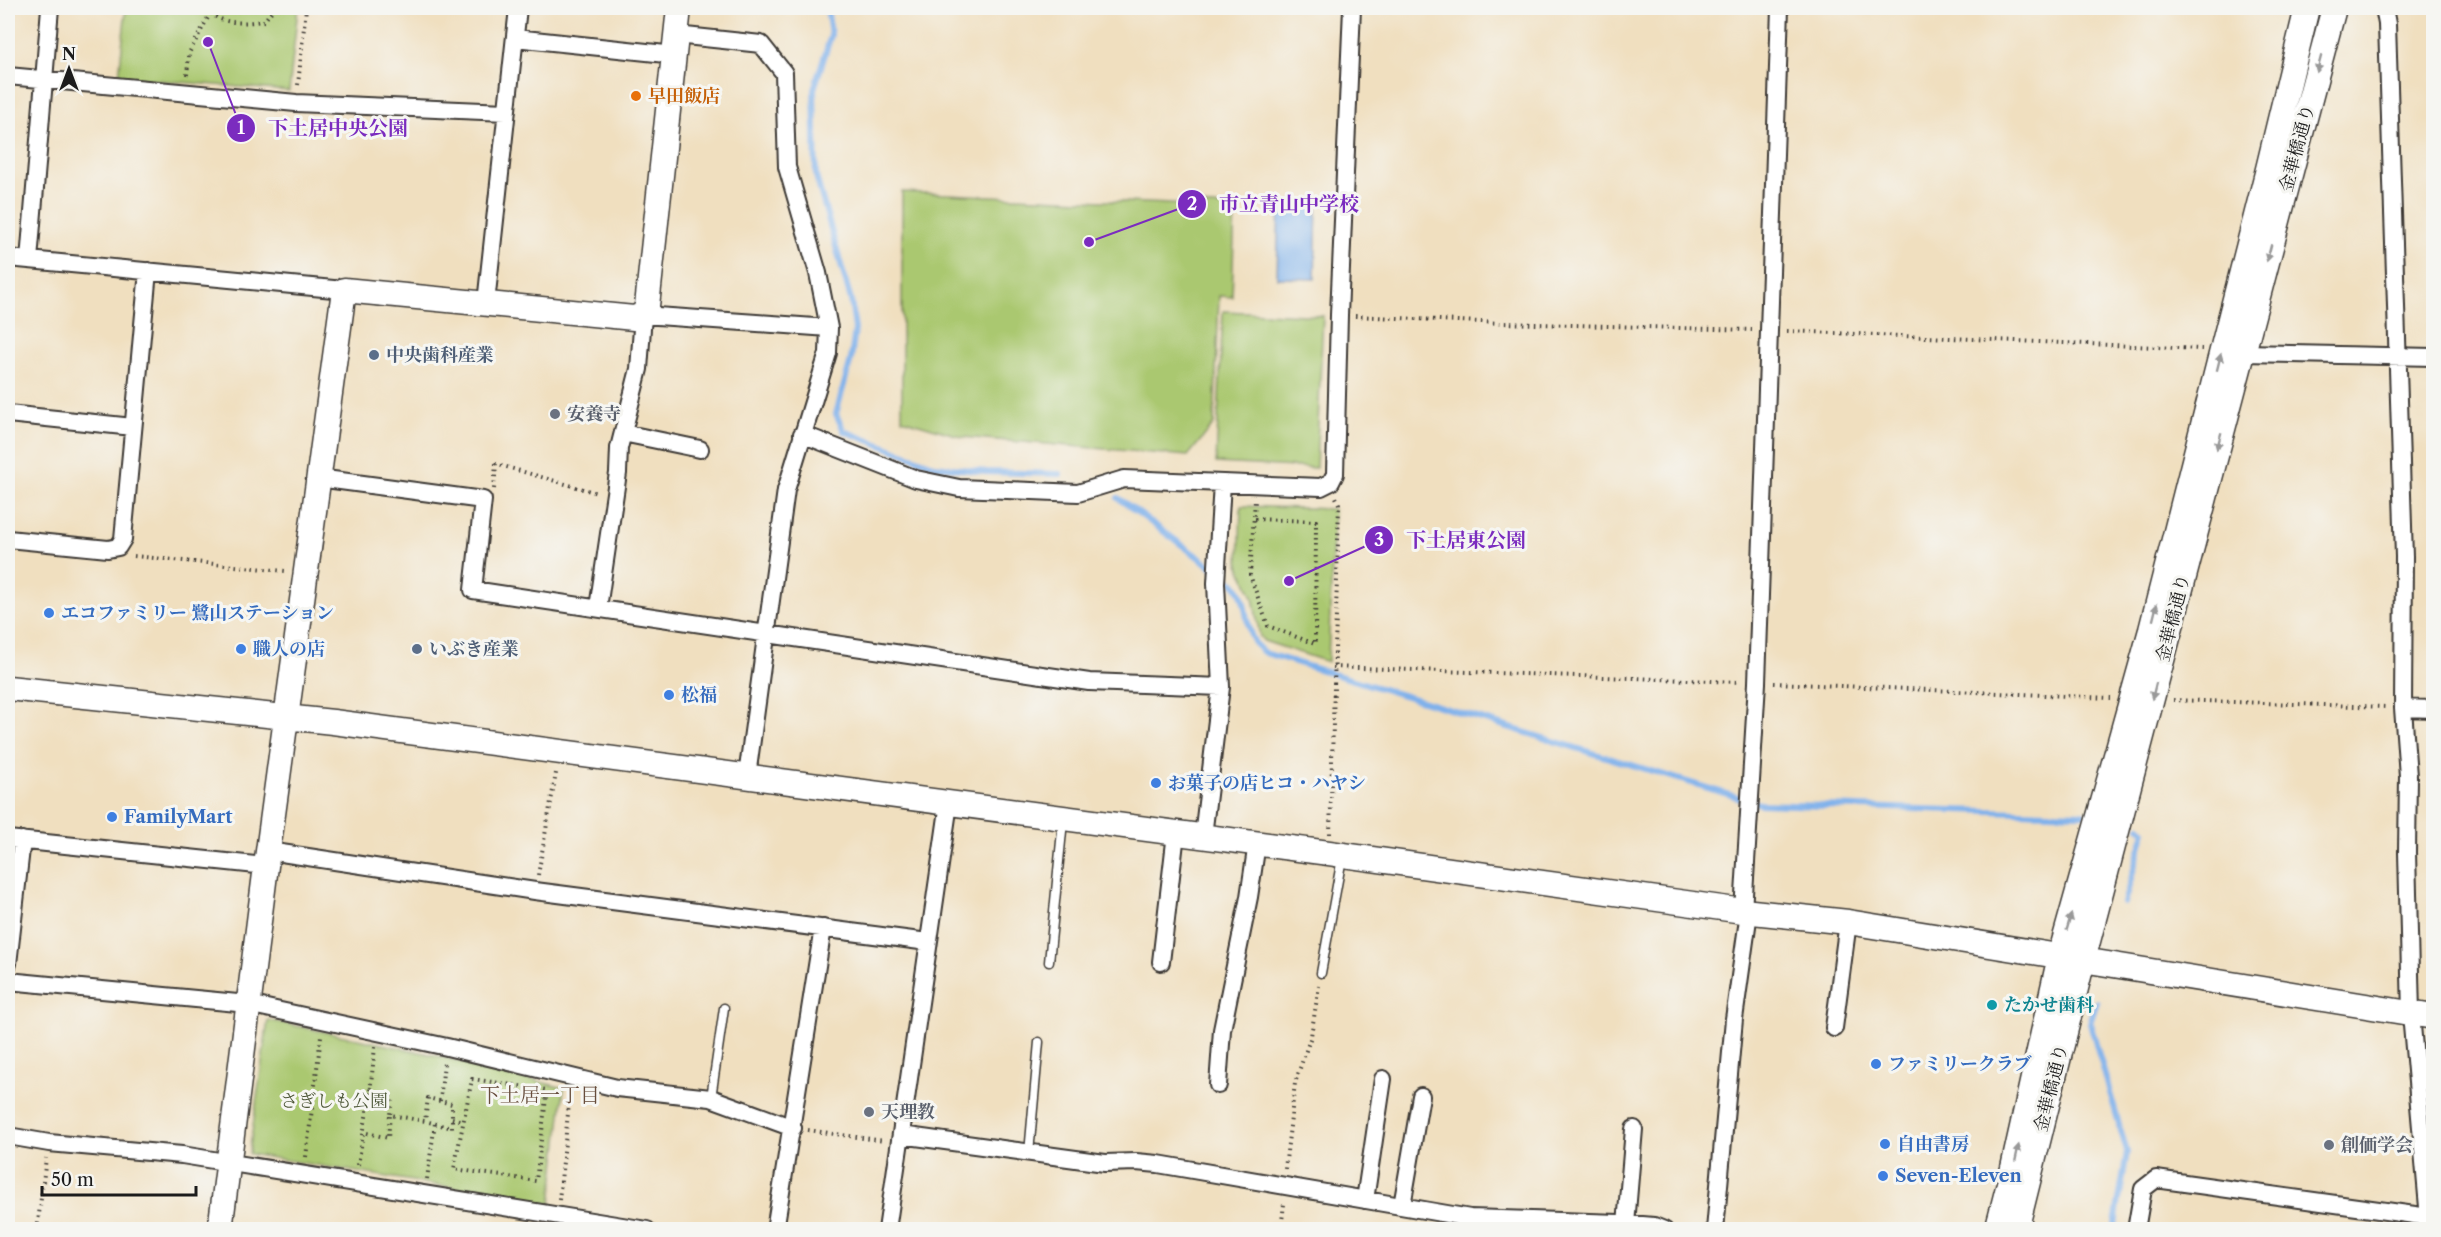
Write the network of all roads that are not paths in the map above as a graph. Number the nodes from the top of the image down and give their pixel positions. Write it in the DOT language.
graph roads {
  1 [pos="50,8"];
  2 [pos="518,8"];
  3 [pos="679,8"];
  4 [pos="1353,8"];
  5 [pos="1780,8"];
  6 [pos="2307,8"];
  7 [pos="2334,8"];
  8 [pos="2384,8"];
  9 [pos="515,38"];
  10 [pos="675,45"];
  11 [pos="8,76"];
  12 [pos="44,79"];
  13 [pos="506,112"];
  14 [pos="8,258"];
  15 [pos="28,260"];
  16 [pos="148,271"];
  17 [pos="344,290"];
  18 [pos="486,303"];
  19 [pos="643,315"];
  20 [pos="829,328"];
  21 [pos="2232,351"];
  22 [pos="2398,356"];
  23 [pos="2433,357"];
  24 [pos="8,414"];
  25 [pos="133,427"];
  26 [pos="623,433"];
  27 [pos="802,434"];
  28 [pos="700,449"];
  29 [pos="318,478"];
  30 [pos="1222,483"];
  31 [pos="8,539"];
  32 [pos="598,608"];
  33 [pos="766,634"];
  34 [pos="1221,687"];
  35 [pos="8,688"];
  36 [pos="2403,708"];
  37 [pos="2433,709"];
  38 [pos="287,718"];
  39 [pos="747,776"];
  40 [pos="949,803"];
  41 [pos="1063,818"];
  42 [pos="1176,832"];
  43 [pos="1203,836"];
  44 [pos="15,840"];
  45 [pos="1257,843"];
  46 [pos="1336,854"];
  47 [pos="267,859"];
  48 [pos="1746,912"];
  49 [pos="1848,922"];
  50 [pos="823,928"];
  51 [pos="928,942"];
  52 [pos="2071,958"];
  53 [pos="1048,962"];
  54 [pos="1161,962"];
  55 [pos="8,964"];
  56 [pos="1320,973"];
  57 [pos="8,981"];
  58 [pos="248,1004"];
  59 [pos="724,1008"];
  60 [pos="2422,1015"];
  61 [pos="1834,1028"];
  62 [pos="1039,1042"];
  63 [pos="1383,1079"];
  64 [pos="1218,1085"];
  65 [pos="1421,1096"];
  66 [pos="711,1098"];
  67 [pos="793,1128"];
  68 [pos="1634,1129"];
  69 [pos="8,1136"];
  70 [pos="900,1139"];
  71 [pos="1029,1153"];
  72 [pos="229,1162"];
  73 [pos="1365,1200"];
  74 [pos="1402,1206"];
  75 [pos="2430,1223"];
  76 [pos="1621,1226"];
  77 [pos="220,1230"];
  78 [pos="647,1230"];
  79 [pos="775,1230"];
  80 [pos="887,1230"];
  81 [pos="1664,1230"];
  82 [pos="1715,1230"];
  83 [pos="1997,1230"];
  84 [pos="2016,1230"];
  85 [pos="2136,1230"];
  1 -- 12 [label="street"];
  2 -- 9 [label="street"];
  3 -- 10 [label="street"];
  4 -- 30 [label="street"];
  5 -- 48 [label="street"];
  6 -- 21 [label="street, 金華橋通り"];
  7 -- 21 [label="street, 金華橋通り, one-way"];
  8 -- 22 [label="street"];
  9 -- 10 [label="street"];
  9 -- 13 [label="street"];
  10 -- 19 [label="street"];
  10 -- 20 [label="street"];
  11 -- 12 [label="street"];
  12 -- 13 [label="street"];
  12 -- 15 [label="street"];
  13 -- 18 [label="street"];
  14 -- 15 [label="street"];
  15 -- 16 [label="street"];
  16 -- 17 [label="street"];
  16 -- 25 [label="street"];
  17 -- 18 [label="street"];
  17 -- 29 [label="street"];
  18 -- 19 [label="street"];
  19 -- 20 [label="street"];
  19 -- 26 [label="street"];
  20 -- 27 [label="street"];
  21 -- 22 [label="street"];
  21 -- 52 [label="street, 金華橋通り"];
  22 -- 23 [label="street"];
  22 -- 36 [label="street"];
  24 -- 25 [label="street"];
  25 -- 31 [label="street"];
  26 -- 28 [label="street"];
  26 -- 32 [label="street"];
  27 -- 30 [label="street"];
  27 -- 33 [label="street"];
  29 -- 32 [label="street"];
  29 -- 38 [label="street"];
  30 -- 34 [label="street"];
  32 -- 33 [label="street"];
  33 -- 34 [label="street"];
  33 -- 39 [label="street"];
  34 -- 43 [label="street"];
  35 -- 38 [label="street"];
  36 -- 37 [label="street"];
  36 -- 60 [label="street"];
  38 -- 39 [label="street"];
  38 -- 47 [label="street"];
  39 -- 40 [label="street"];
  40 -- 41 [label="street"];
  40 -- 51 [label="street"];
  41 -- 42 [label="street"];
  41 -- 53 [label="lane"];
  42 -- 43 [label="street"];
  42 -- 54 [label="street"];
  43 -- 45 [label="street"];
  44 -- 47 [label="street"];
  44 -- 55 [label="street"];
  45 -- 46 [label="street"];
  45 -- 64 [label="street"];
  46 -- 48 [label="street"];
  46 -- 56 [label="lane"];
  47 -- 50 [label="street"];
  47 -- 58 [label="street"];
  48 -- 49 [label="street"];
  48 -- 82 [label="street"];
  49 -- 52 [label="street"];
  49 -- 61 [label="street"];
  50 -- 51 [label="street"];
  50 -- 67 [label="street"];
  51 -- 70 [label="street"];
  52 -- 60 [label="street"];
  83 -- 52 [label="street, 金華橋通り, one-way"];
  52 -- 84 [label="street, 金華橋通り"];
  57 -- 58 [label="street"];
  58 -- 66 [label="street"];
  58 -- 72 [label="street"];
  59 -- 66 [label="lane"];
  60 -- 75 [label="street"];
  62 -- 71 [label="lane"];
  63 -- 73 [label="street"];
  65 -- 74 [label="street"];
  66 -- 67 [label="street"];
  67 -- 79 [label="street"];
  68 -- 76 [label="street"];
  69 -- 72 [label="street"];
  70 -- 71 [label="street"];
  70 -- 80 [label="street"];
  71 -- 73 [label="street"];
  72 -- 77 [label="street"];
  72 -- 78 [label="street"];
  73 -- 74 [label="street"];
  74 -- 76 [label="street"];
  75 -- 85 [label="street"];
  76 -- 81 [label="street"];
}
